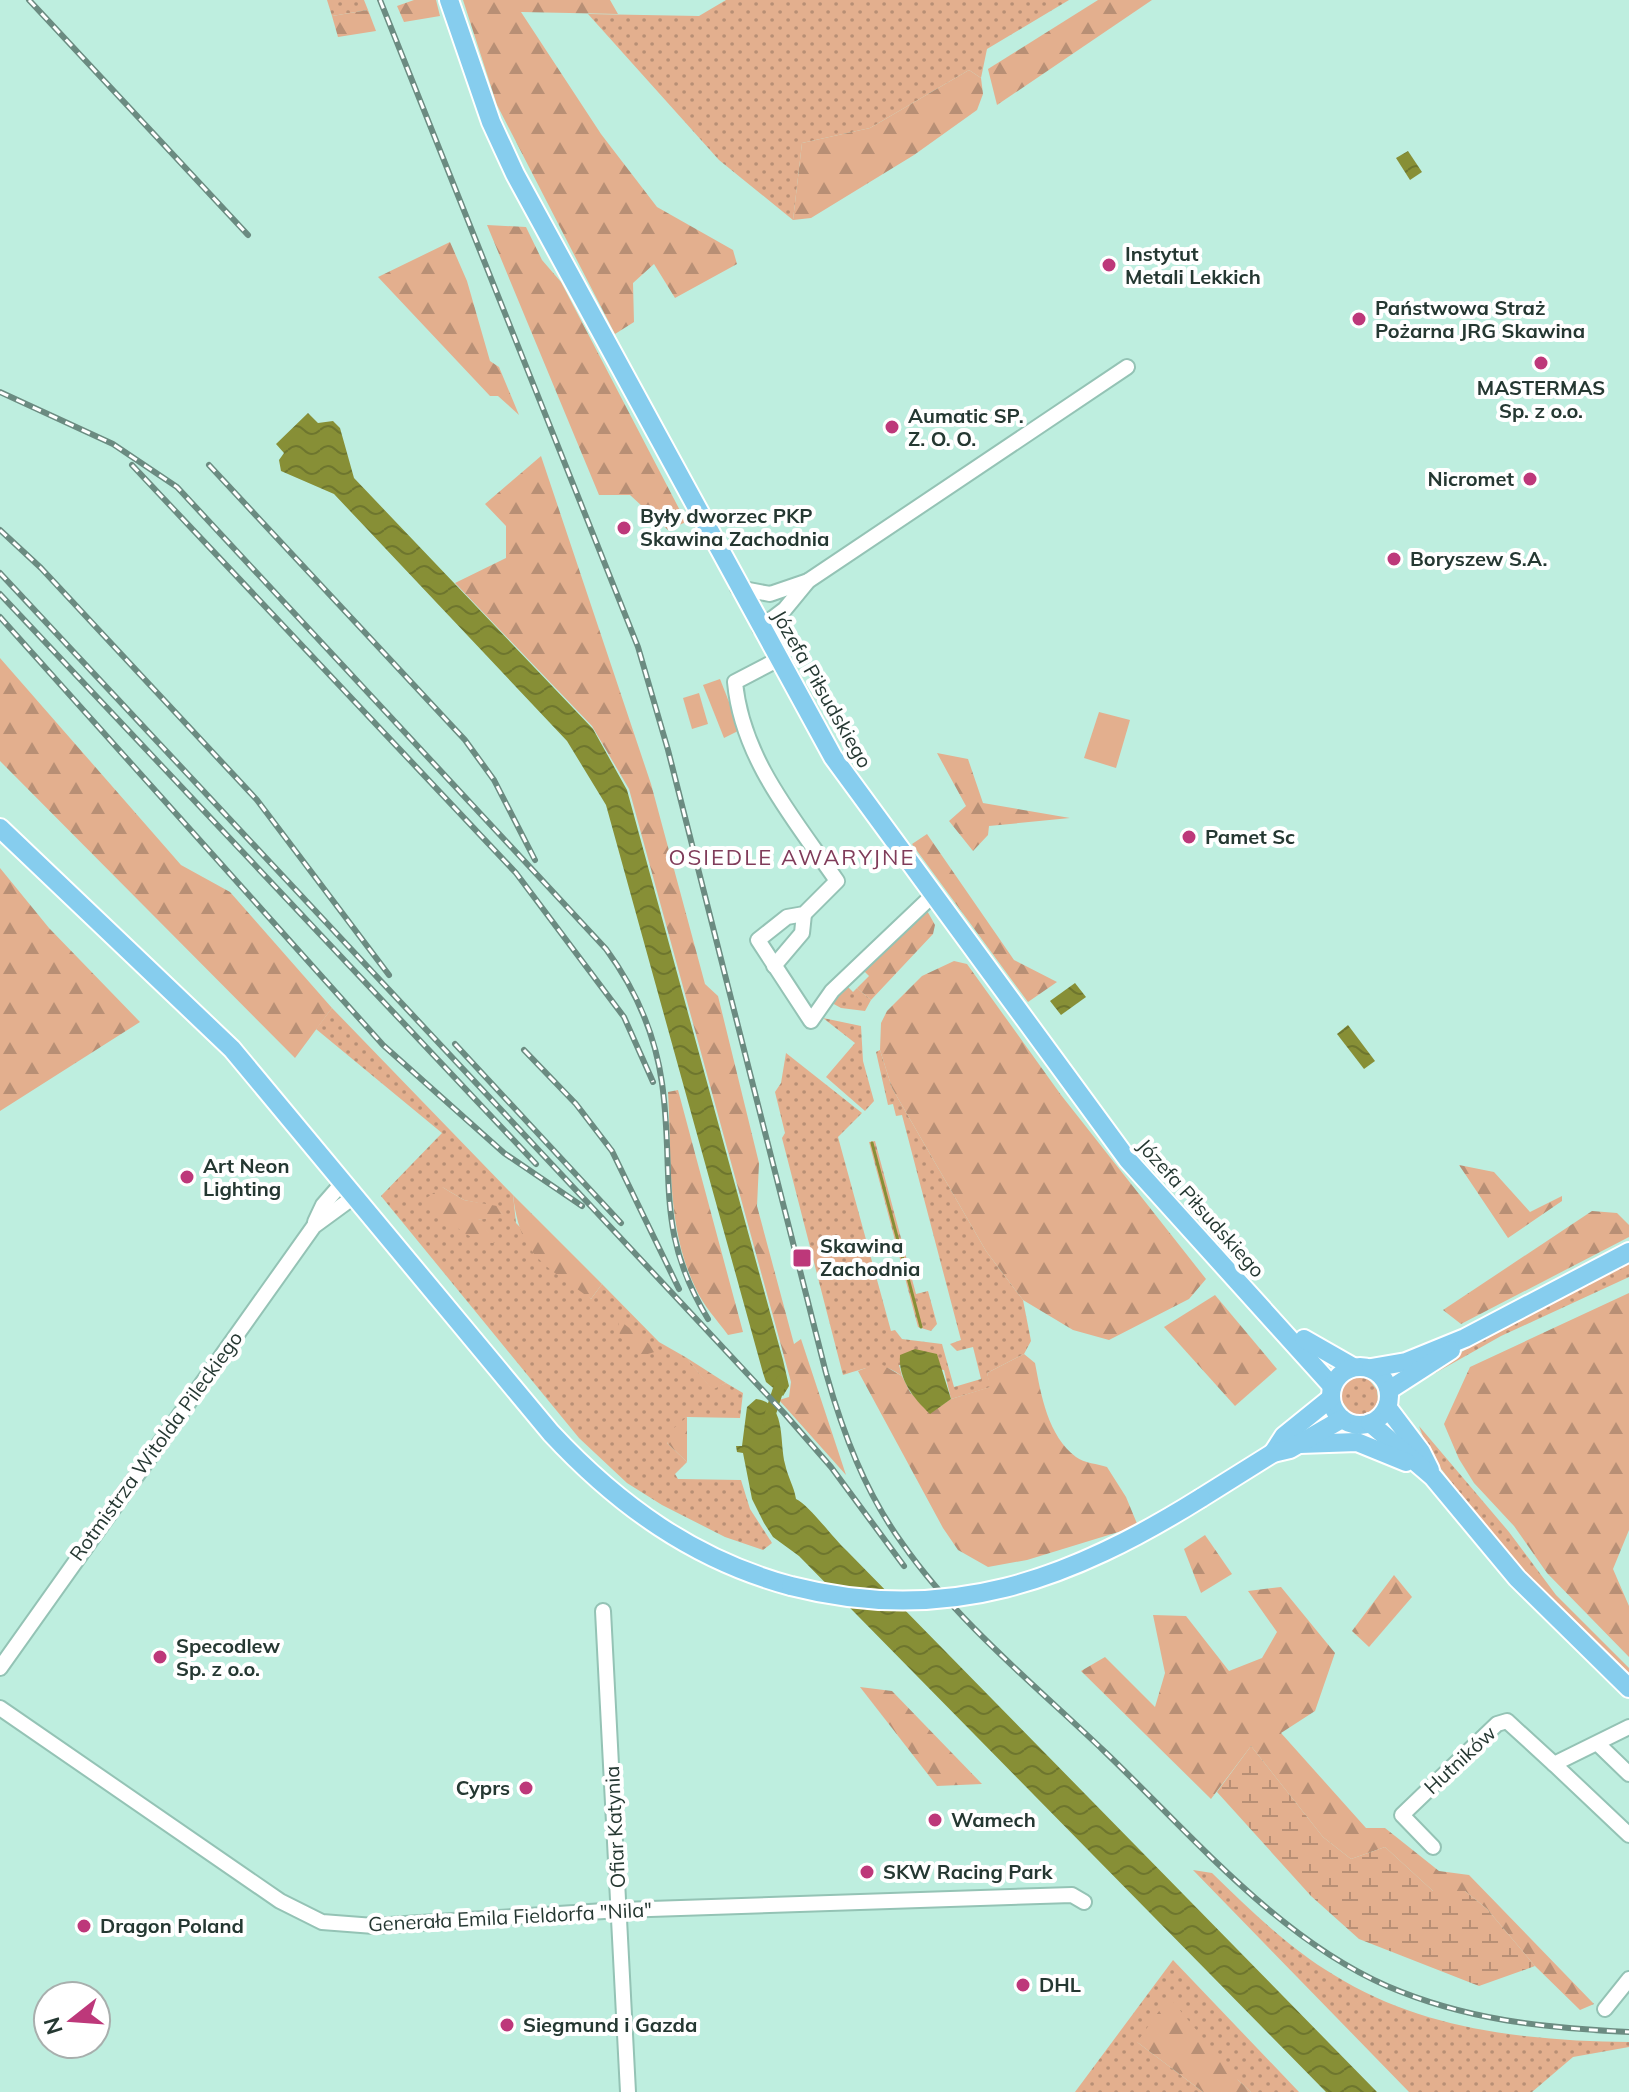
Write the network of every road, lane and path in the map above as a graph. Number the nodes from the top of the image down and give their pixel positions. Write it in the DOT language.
graph roads {
  1 [pos="449,0"];
  2 [pos="1127,367"];
  3 [pos="808,581"];
  4 [pos="738,588"];
  5 [pos="770,594"];
  6 [pos="751,611"];
  7 [pos="760,628"];
  8 [pos="777,660"];
  9 [pos="0,828"];
  10 [pos="933,895"];
  11 [pos="804,914"];
  12 [pos="774,966"];
  13 [pos="350,1188"];
  14 [pos="1627,1254"];
  15 [pos="1278,1323"];
  16 [pos="1465,1338"];
  17 [pos="1362,1368"];
  18 [pos="1332,1392"];
  19 [pos="1388,1398"];
  20 [pos="1342,1419"];
  21 [pos="1370,1423"];
  22 [pos="1298,1444"];
  23 [pos="1273,1453"];
  24 [pos="1433,1477"];
  25 [pos="603,1611"];
  26 [pos="0,1668"];
  27 [pos="1629,1688"];
  28 [pos="0,1708"];
  29 [pos="1629,1727"];
  30 [pos="1598,1744"];
  31 [pos="1554,1764"];
  32 [pos="1629,1774"];
  33 [pos="1629,1835"];
  34 [pos="1433,1847"];
  35 [pos="1084,1902"];
  36 [pos="620,1910"];
  37 [pos="1629,1979"];
  38 [pos="1605,2009"];
  39 [pos="628,2092"];
  1 -- 4 [label="main road, Józefa Piłsudskiego"];
  2 -- 3 [label="street"];
  3 -- 5 [label="street"];
  3 -- 7 [label="street"];
  4 -- 5 [label="street"];
  4 -- 6 [label="main road, Józefa Piłsudskiego"];
  5 -- 6 [label="street"];
  6 -- 7 [label="main road, Józefa Piłsudskiego"];
  7 -- 8 [label="main road, Józefa Piłsudskiego"];
  8 -- 10 [label="main road, Józefa Piłsudskiego"];
  8 -- 11 [label="street"];
  9 -- 13 [label="main road"];
  10 -- 12 [label="street"];
  10 -- 15 [label="main road, Józefa Piłsudskiego"];
  11 -- 12 [label="street"];
  11 -- 12 [label="street"];
  13 -- 23 [label="main road, bridge"];
  13 -- 26 [label="street, Rotmistrza Witolda Pileckiego"];
  14 -- 16 [label="main road"];
  15 -- 17 [label="main road, Józefa Piłsudskiego"];
  15 -- 18 [label="main road, Józefa Piłsudskiego"];
  16 -- 17 [label="main road"];
  16 -- 19 [label="main road"];
  17 -- 18 [label="main road"];
  17 -- 19 [label="main road"];
  18 -- 20 [label="main road"];
  18 -- 23 [label="main road"];
  19 -- 21 [label="main road"];
  19 -- 24 [label="main road"];
  20 -- 21 [label="main road"];
  20 -- 22 [label="main road"];
  21 -- 24 [label="main road"];
  22 -- 23 [label="main road"];
  22 -- 24 [label="main road"];
  24 -- 27 [label="main road"];
  25 -- 36 [label="street, Ofiar Katynia"];
  28 -- 36 [label="street, Generała Emila Fieldorfa \"Nila\""];
  29 -- 30 [label="street"];
  30 -- 31 [label="street"];
  30 -- 32 [label="street"];
  31 -- 33 [label="street, Hutników"];
  31 -- 34 [label="street, Hutników"];
  35 -- 36 [label="street, Generała Emila Fieldorfa \"Nila\""];
  36 -- 39 [label="street, Ofiar Katynia"];
  37 -- 38 [label="street"];
}
